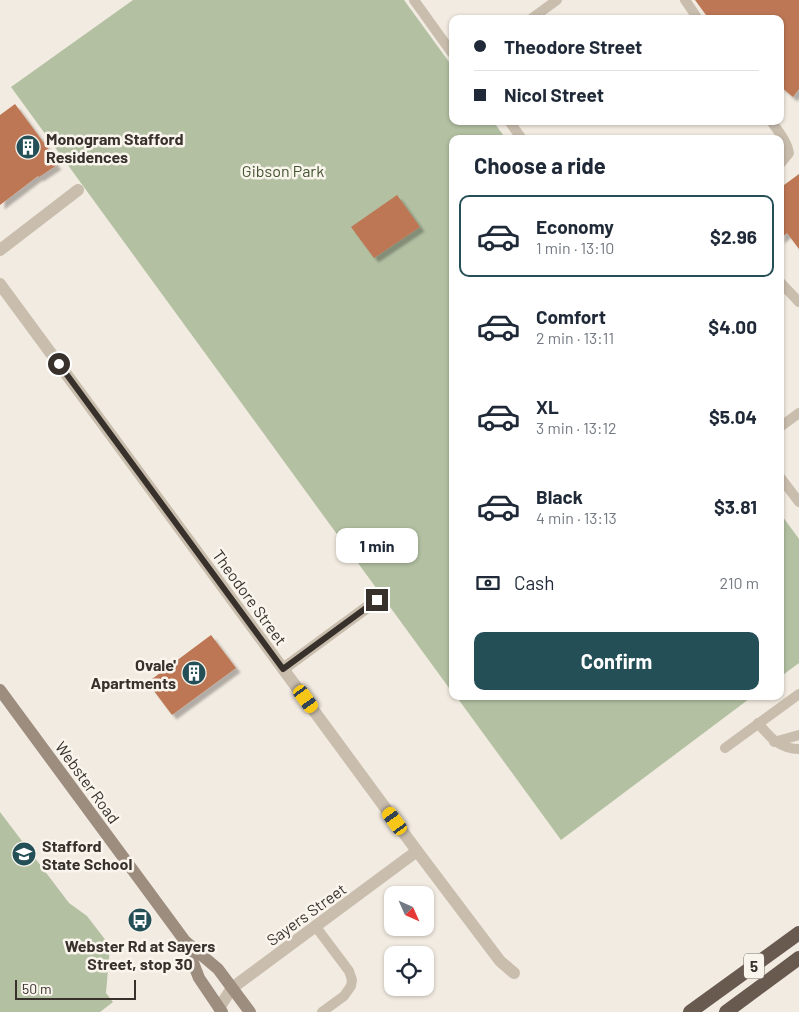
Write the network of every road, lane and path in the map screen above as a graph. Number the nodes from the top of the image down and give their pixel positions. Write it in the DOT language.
graph roads {
  1 [pos="414,0"];
  2 [pos="557,0"];
  3 [pos="685,0"];
  4 [pos="536,15"];
  5 [pos="695,15"];
  6 [pos="449,49"];
  7 [pos="784,140"];
  8 [pos="784,159"];
  9 [pos="78,190"];
  10 [pos="0,250"];
  11 [pos="0,284"];
  12 [pos="784,286"];
  13 [pos="799,302"];
  14 [pos="799,413"];
  15 [pos="784,424"];
  16 [pos="784,482"];
  17 [pos="799,502"];
  18 [pos="377,600"];
  19 [pos="283,669"];
  20 [pos="0,690"];
  21 [pos="799,694"];
  22 [pos="758,723"];
  23 [pos="799,735"];
  24 [pos="774,742"];
  25 [pos="725,748"];
  26 [pos="799,750"];
  27 [pos="417,851"];
  28 [pos="316,926"];
  29 [pos="799,933"];
  30 [pos="185,941"];
  31 [pos="799,958"];
  32 [pos="514,973"];
  33 [pos="232,988"];
  34 [pos="221,1010"];
  35 [pos="250,1012"];
  36 [pos="322,1012"];
  37 [pos="690,1012"];
  38 [pos="726,1012"];
  1 -- 6 [label="lane"];
  2 -- 4 [label="lane"];
  3 -- 5 [label="lane"];
  7 -- 8 [label="lane"];
  9 -- 10 [label="street"];
  11 -- 19 [label="street, Theodore Street"];
  12 -- 13 [label="lane"];
  14 -- 15 [label="lane"];
  16 -- 17 [label="lane"];
  18 -- 19 [label="street"];
  19 -- 27 [label="street, Theodore Street"];
  20 -- 30 [label="main road, Webster Road"];
  21 -- 22 [label="lane"];
  22 -- 24 [label="lane"];
  22 -- 25 [label="lane"];
  23 -- 24 [label="lane"];
  24 -- 26 [label="lane"];
  27 -- 28 [label="street, Sayers Street"];
  27 -- 32 [label="street, Theodore Street"];
  28 -- 33 [label="street, Sayers Street"];
  28 -- 36 [label="lane"];
  29 -- 37 [label="highway, 5"];
  30 -- 33 [label="main road, Webster Road"];
  30 -- 34 [label="main road, Webster Road"];
  31 -- 38 [label="highway, 5"];
  33 -- 34 [label="street, Sayers Street"];
  33 -- 35 [label="main road, Webster Road"];
}
